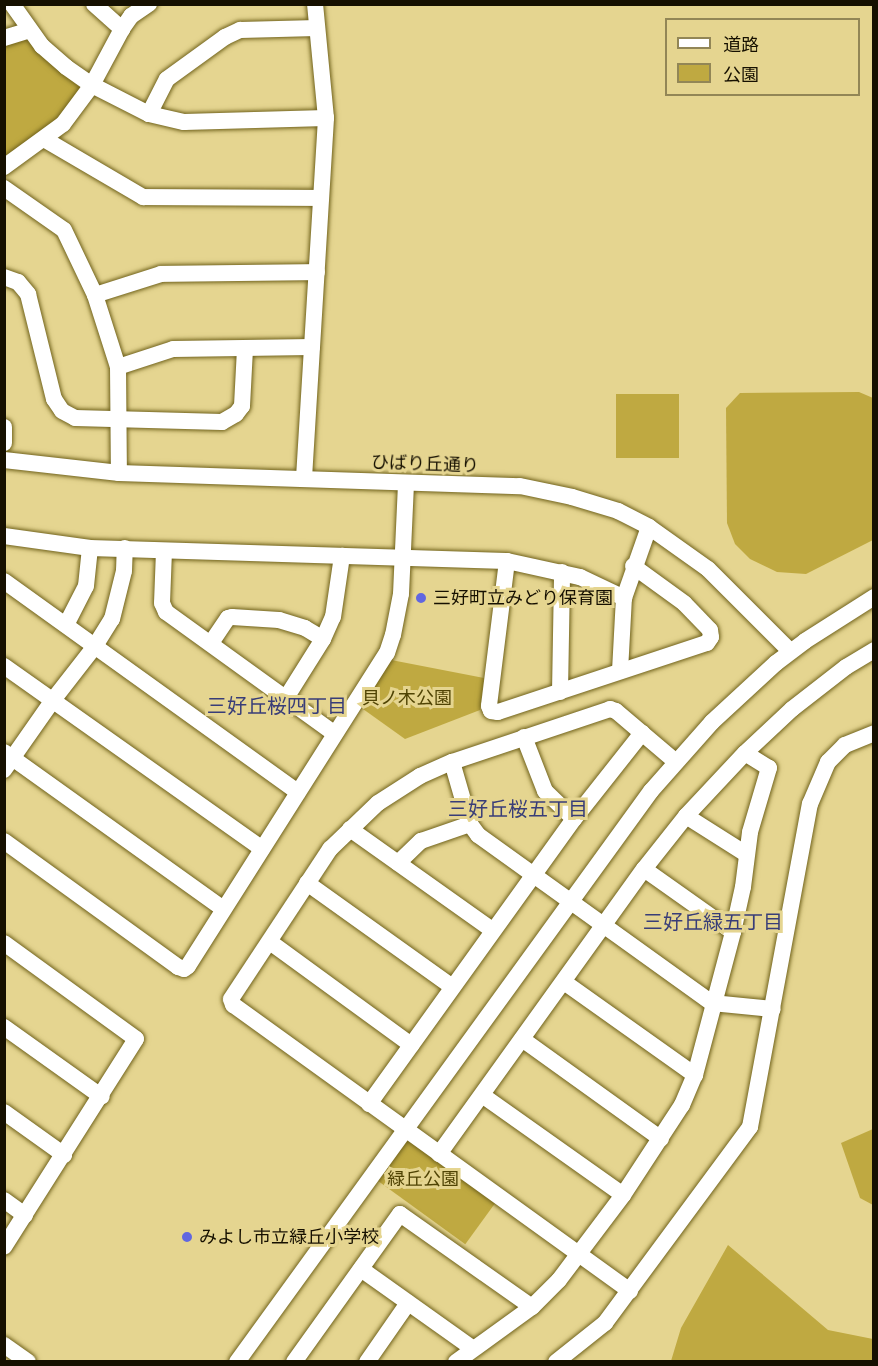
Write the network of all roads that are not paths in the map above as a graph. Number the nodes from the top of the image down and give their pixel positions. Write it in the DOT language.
graph roads {
  1 [pos="12,4"];
  2 [pos="94,4"];
  3 [pos="149,4"];
  4 [pos="315,4"];
  5 [pos="122,28"];
  6 [pos="317,28"];
  7 [pos="30,30"];
  8 [pos="4,38"];
  9 [pos="92,85"];
  10 [pos="149,114"];
  11 [pos="326,118"];
  12 [pos="44,140"];
  13 [pos="4,167"];
  14 [pos="4,188"];
  15 [pos="321,198"];
  16 [pos="317,272"];
  17 [pos="4,277"];
  18 [pos="95,295"];
  19 [pos="312,347"];
  20 [pos="245,348"];
  21 [pos="118,367"];
  22 [pos="120,420"];
  23 [pos="4,427"];
  24 [pos="4,443"];
  25 [pos="4,460"];
  26 [pos="119,473"];
  27 [pos="304,478"];
  28 [pos="406,483"];
  29 [pos="649,527"];
  30 [pos="4,536"];
  31 [pos="90,548"];
  32 [pos="125,548"];
  33 [pos="164,551"];
  34 [pos="342,556"];
  35 [pos="404,558"];
  36 [pos="507,561"];
  37 [pos="633,566"];
  38 [pos="561,572"];
  39 [pos="4,581"];
  40 [pos="873,597"];
  41 [pos="624,598"];
  42 [pos="66,625"];
  43 [pos="323,639"];
  44 [pos="211,643"];
  45 [pos="95,646"];
  46 [pos="873,650"];
  47 [pos="790,651"];
  48 [pos="4,666"];
  49 [pos="620,671"];
  50 [pos="560,692"];
  51 [pos="286,698"];
  52 [pos="53,700"];
  53 [pos="642,733"];
  54 [pos="873,733"];
  55 [pos="335,734"];
  56 [pos="524,737"];
  57 [pos="745,753"];
  58 [pos="8,760"];
  59 [pos="675,761"];
  60 [pos="452,762"];
  61 [pos="298,792"];
  62 [pos="686,816"];
  63 [pos="574,819"];
  64 [pos="470,824"];
  65 [pos="350,829"];
  66 [pos="4,841"];
  67 [pos="262,849"];
  68 [pos="746,854"];
  69 [pos="398,863"];
  70 [pos="644,869"];
  71 [pos="533,876"];
  72 [pos="307,883"];
  73 [pos="568,902"];
  74 [pos="223,909"];
  75 [pos="604,926"];
  76 [pos="492,930"];
  77 [pos="733,932"];
  78 [pos="270,942"];
  79 [pos="4,943"];
  80 [pos="564,982"];
  81 [pos="452,987"];
  82 [pos="712,1003"];
  83 [pos="773,1009"];
  84 [pos="4,1027"];
  85 [pos="522,1039"];
  86 [pos="411,1045"];
  87 [pos="695,1075"];
  88 [pos="482,1095"];
  89 [pos="102,1097"];
  90 [pos="369,1104"];
  91 [pos="4,1112"];
  92 [pos="404,1130"];
  93 [pos="661,1139"];
  94 [pos="439,1154"];
  95 [pos="64,1155"];
  96 [pos="623,1195"];
  97 [pos="4,1200"];
  98 [pos="25,1215"];
  99 [pos="4,1248"];
  100 [pos="578,1254"];
  101 [pos="361,1269"];
  102 [pos="630,1291"];
  103 [pos="408,1303"];
  104 [pos="532,1307"];
  105 [pos="4,1344"];
  106 [pos="472,1348"];
  107 [pos="28,1362"];
  108 [pos="237,1362"];
  109 [pos="294,1362"];
  110 [pos="367,1362"];
  111 [pos="456,1362"];
  112 [pos="556,1362"];
  1 -- 7 [label="street"];
  2 -- 5 [label="street"];
  3 -- 5 [label="street"];
  4 -- 6 [label="street"];
  5 -- 9 [label="street"];
  6 -- 10 [label="street"];
  6 -- 11 [label="street"];
  7 -- 8 [label="street"];
  7 -- 9 [label="street"];
  9 -- 10 [label="street"];
  9 -- 12 [label="street"];
  10 -- 11 [label="street"];
  11 -- 15 [label="street"];
  12 -- 13 [label="street"];
  12 -- 15 [label="street"];
  14 -- 18 [label="street"];
  15 -- 16 [label="street"];
  16 -- 18 [label="street"];
  16 -- 19 [label="street"];
  17 -- 22 [label="street"];
  18 -- 21 [label="street"];
  19 -- 20 [label="street"];
  19 -- 27 [label="street"];
  20 -- 21 [label="street"];
  20 -- 22 [label="street"];
  21 -- 22 [label="street"];
  22 -- 26 [label="street"];
  23 -- 24 [label="street"];
  25 -- 26 [label="street, ひばり丘通り"];
  26 -- 27 [label="street, ひばり丘通り"];
  27 -- 28 [label="street, ひばり丘通り"];
  28 -- 29 [label="street, ひばり丘通り"];
  28 -- 35 [label="street"];
  29 -- 37 [label="street"];
  29 -- 47 [label="street, ひばり丘通り"];
  30 -- 31 [label="street"];
  31 -- 32 [label="street"];
  31 -- 42 [label="street"];
  32 -- 33 [label="street"];
  32 -- 45 [label="street"];
  33 -- 34 [label="street"];
  33 -- 44 [label="street"];
  34 -- 35 [label="street"];
  34 -- 43 [label="street"];
  35 -- 36 [label="street"];
  35 -- 55 [label="street"];
  36 -- 38 [label="street"];
  36 -- 50 [label="street"];
  37 -- 41 [label="street"];
  37 -- 49 [label="street"];
  38 -- 41 [label="street"];
  38 -- 50 [label="street"];
  39 -- 42 [label="street"];
  40 -- 47 [label="street"];
  41 -- 49 [label="street"];
  42 -- 45 [label="street"];
  43 -- 44 [label="street"];
  43 -- 51 [label="street"];
  44 -- 51 [label="street"];
  45 -- 52 [label="street"];
  45 -- 61 [label="street"];
  46 -- 57 [label="street"];
  47 -- 59 [label="street"];
  48 -- 52 [label="street"];
  49 -- 50 [label="street"];
  51 -- 55 [label="street"];
  52 -- 58 [label="street"];
  52 -- 67 [label="street"];
  53 -- 56 [label="street"];
  53 -- 59 [label="street"];
  53 -- 63 [label="street"];
  54 -- 83 [label="street"];
  55 -- 61 [label="street"];
  56 -- 60 [label="street"];
  56 -- 63 [label="street"];
  57 -- 62 [label="street"];
  57 -- 68 [label="street"];
  58 -- 74 [label="street"];
  59 -- 73 [label="street"];
  60 -- 64 [label="street"];
  60 -- 65 [label="street"];
  61 -- 67 [label="street"];
  62 -- 68 [label="street"];
  62 -- 70 [label="street"];
  63 -- 71 [label="street"];
  64 -- 69 [label="street"];
  64 -- 71 [label="street"];
  65 -- 69 [label="street"];
  65 -- 72 [label="street"];
  66 -- 74 [label="street"];
  67 -- 74 [label="street"];
  68 -- 77 [label="street"];
  69 -- 76 [label="street"];
  70 -- 75 [label="street"];
  70 -- 77 [label="street"];
  71 -- 73 [label="street"];
  71 -- 76 [label="street"];
  72 -- 78 [label="street"];
  72 -- 81 [label="street"];
  73 -- 75 [label="street"];
  73 -- 92 [label="street"];
  75 -- 80 [label="street"];
  75 -- 82 [label="street"];
  76 -- 81 [label="street"];
  77 -- 82 [label="street"];
  78 -- 86 [label="street"];
  78 -- 90 [label="street"];
  79 -- 89 [label="street"];
  80 -- 85 [label="street"];
  80 -- 87 [label="street"];
  81 -- 86 [label="street"];
  82 -- 83 [label="street"];
  82 -- 87 [label="street"];
  83 -- 102 [label="street"];
  84 -- 89 [label="street"];
  85 -- 88 [label="street"];
  85 -- 93 [label="street"];
  86 -- 90 [label="street"];
  87 -- 93 [label="street"];
  88 -- 94 [label="street"];
  88 -- 96 [label="street"];
  89 -- 95 [label="street"];
  90 -- 92 [label="street"];
  91 -- 95 [label="street"];
  92 -- 94 [label="street"];
  92 -- 108 [label="street"];
  93 -- 96 [label="street"];
  94 -- 100 [label="street"];
  95 -- 98 [label="street"];
  96 -- 100 [label="street"];
  97 -- 98 [label="street"];
  98 -- 99 [label="street"];
  100 -- 102 [label="street"];
  100 -- 104 [label="street"];
  101 -- 103 [label="street"];
  101 -- 104 [label="street"];
  101 -- 109 [label="street"];
  102 -- 112 [label="street"];
  103 -- 106 [label="street"];
  103 -- 110 [label="street"];
  104 -- 106 [label="street"];
  105 -- 107 [label="street"];
  106 -- 111 [label="street"];
}
